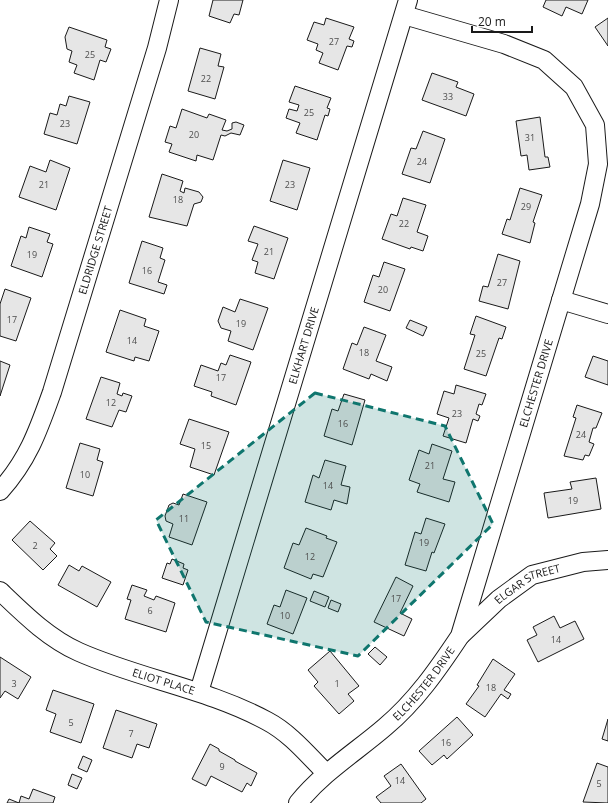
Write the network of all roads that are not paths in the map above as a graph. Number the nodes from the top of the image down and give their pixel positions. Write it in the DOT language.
graph roads {
  1 [pos="166,1"];
  2 [pos="406,7"];
  3 [pos="561,300"];
  4 [pos="608,314"];
  5 [pos="0,491"];
  6 [pos="608,560"];
  7 [pos="0,591"];
  8 [pos="460,636"];
  9 [pos="199,692"];
  10 [pos="326,773"];
  11 [pos="298,803"];
  1 -- 5 [label="street, ELDRIDGE STREET"];
  2 -- 3 [label="street, ELCHESTER DRIVE"];
  2 -- 9 [label="street, ELKHART DRIVE"];
  3 -- 4 [label="street"];
  3 -- 8 [label="street, ELCHESTER DRIVE"];
  6 -- 8 [label="street, ELGAR STREET"];
  7 -- 9 [label="street, ELIOT PLACE"];
  8 -- 10 [label="street, ELCHESTER DRIVE"];
  9 -- 10 [label="street, ELIOT PLACE"];
  10 -- 11 [label="street, ELCHESTER DRIVE"];
}
